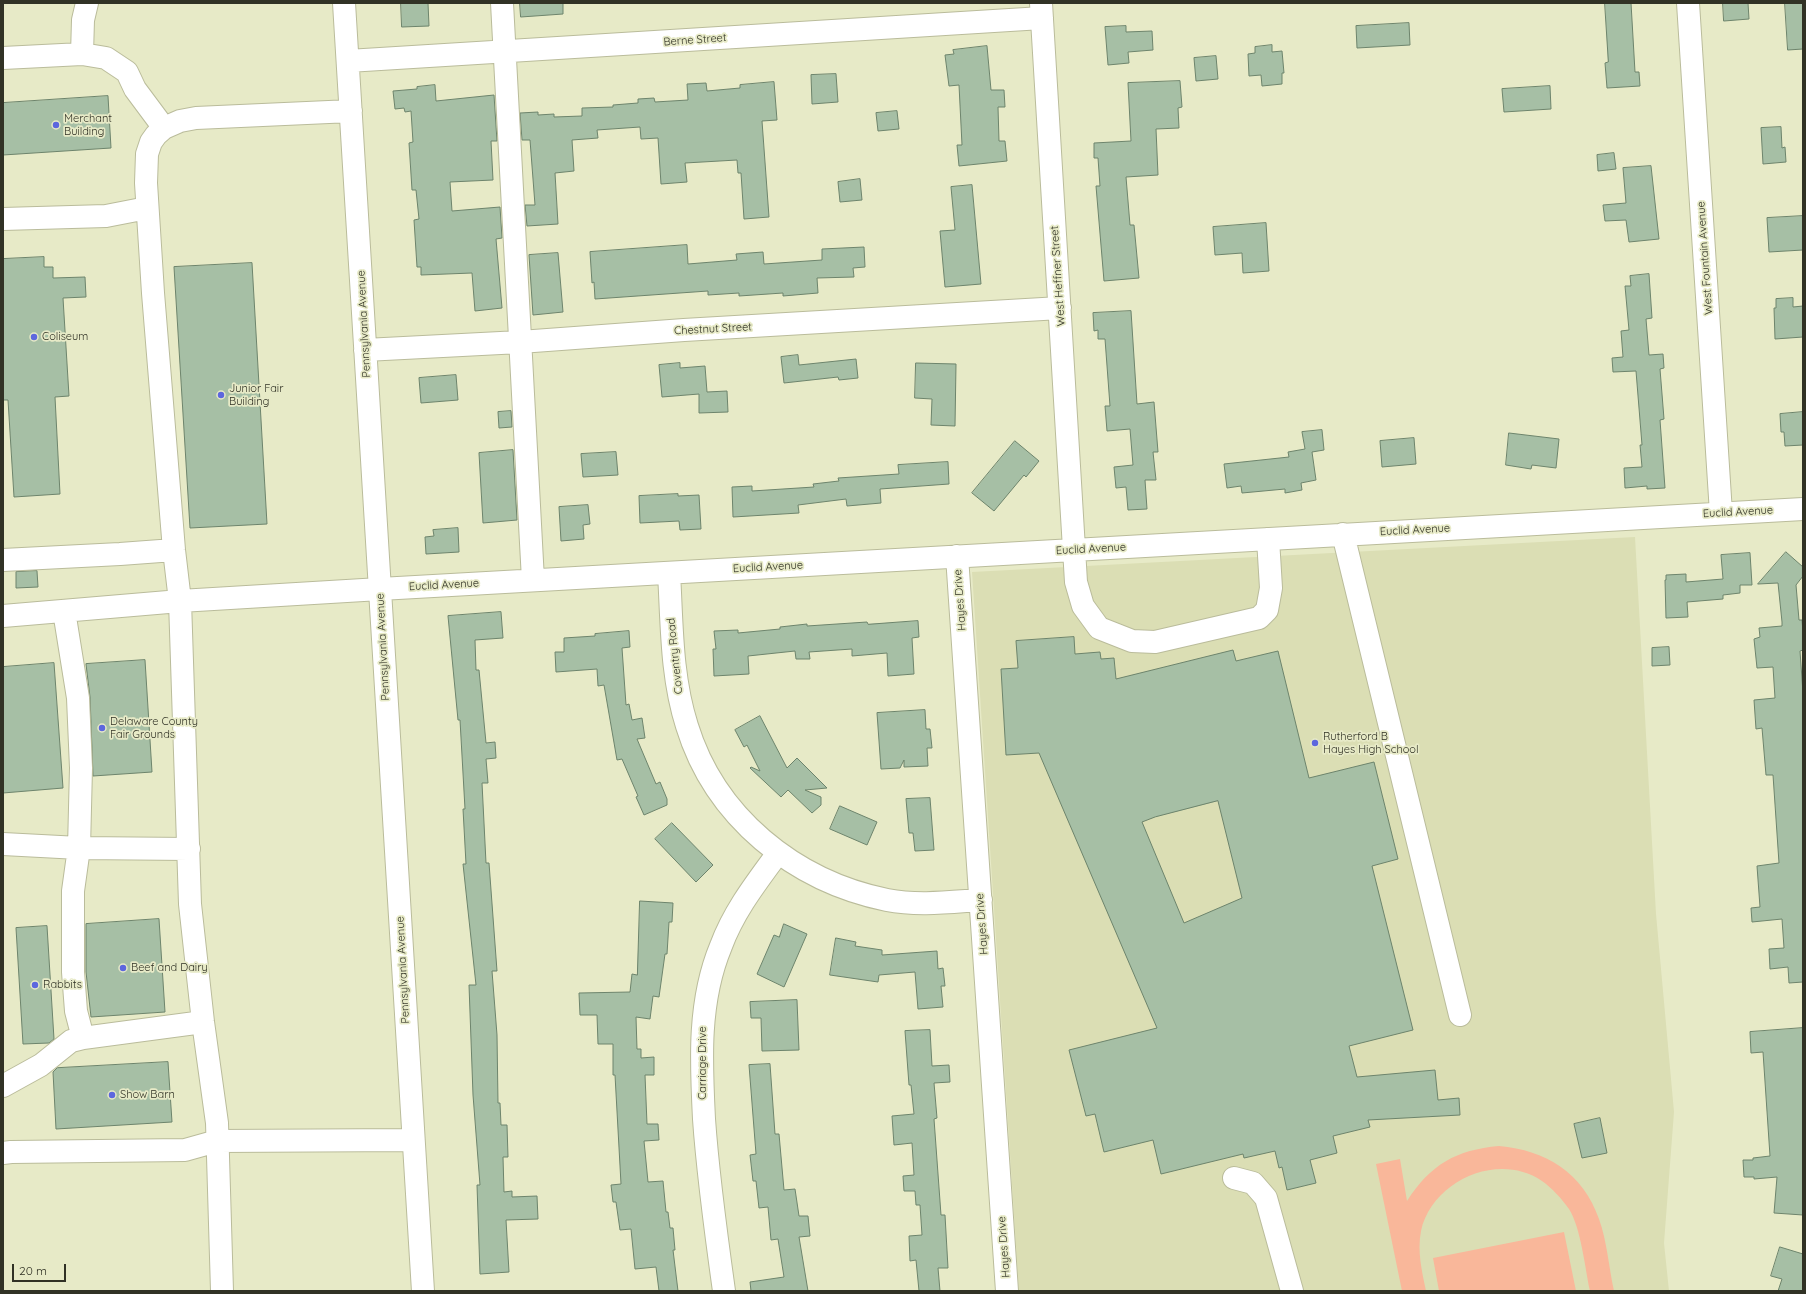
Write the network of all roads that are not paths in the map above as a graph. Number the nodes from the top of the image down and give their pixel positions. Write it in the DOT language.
graph roads {
  1 [pos="87,3"];
  2 [pos="344,3"];
  3 [pos="502,3"];
  4 [pos="1688,3"];
  5 [pos="1042,11"];
  6 [pos="505,52"];
  7 [pos="82,54"];
  8 [pos="3,58"];
  9 [pos="348,61"];
  10 [pos="351,112"];
  11 [pos="164,128"];
  12 [pos="147,208"];
  13 [pos="3,219"];
  14 [pos="1060,308"];
  15 [pos="520,342"];
  16 [pos="365,350"];
  17 [pos="1803,509"];
  18 [pos="1721,513"];
  19 [pos="1343,534"];
  20 [pos="1268,538"];
  21 [pos="174,550"];
  22 [pos="1074,550"];
  23 [pos="957,556"];
  24 [pos="3,560"];
  25 [pos="668,573"];
  26 [pos="533,580"];
  27 [pos="380,589"];
  28 [pos="180,601"];
  29 [pos="64,611"];
  30 [pos="3,616"];
  31 [pos="3,844"];
  32 [pos="79,848"];
  33 [pos="189,849"];
  34 [pos="778,853"];
  35 [pos="981,900"];
  36 [pos="1460,1015"];
  37 [pos="203,1022"];
  38 [pos="83,1038"];
  39 [pos="3,1086"];
  40 [pos="413,1140"];
  41 [pos="218,1141"];
  42 [pos="3,1153"];
  43 [pos="1234,1178"];
  44 [pos="222,1291"];
  45 [pos="422,1291"];
  46 [pos="724,1291"];
  47 [pos="1007,1291"];
  48 [pos="1292,1291"];
  1 -- 7 [label="street"];
  2 -- 9 [label="street, Pennsylvania Avenue"];
  3 -- 6 [label="street"];
  4 -- 18 [label="street, West Fountain Avenue"];
  5 -- 6 [label="street, Berne Street"];
  5 -- 14 [label="street, West Heffner Street"];
  6 -- 9 [label="street, Berne Street"];
  6 -- 15 [label="street"];
  7 -- 8 [label="street"];
  7 -- 11 [label="street"];
  9 -- 10 [label="street, Pennsylvania Avenue"];
  10 -- 11 [label="street"];
  10 -- 16 [label="street, Pennsylvania Avenue"];
  11 -- 12 [label="street"];
  12 -- 13 [label="street"];
  12 -- 21 [label="street"];
  14 -- 15 [label="street, Chestnut Street"];
  14 -- 22 [label="street, West Heffner Street"];
  15 -- 16 [label="street, Chestnut Street"];
  15 -- 26 [label="street"];
  16 -- 27 [label="street, Pennsylvania Avenue"];
  17 -- 18 [label="street, Euclid Avenue"];
  18 -- 19 [label="street, Euclid Avenue"];
  19 -- 20 [label="street, Euclid Avenue"];
  19 -- 36 [label="street"];
  20 -- 22 [label="street, Euclid Avenue"];
  20 -- 22 [label="street, West Heffner Street"];
  21 -- 24 [label="street"];
  21 -- 28 [label="street"];
  22 -- 23 [label="street, Euclid Avenue"];
  23 -- 25 [label="street, Euclid Avenue"];
  23 -- 35 [label="street, Hayes Drive"];
  25 -- 26 [label="street, Euclid Avenue"];
  25 -- 34 [label="street, Coventry Road"];
  26 -- 27 [label="street, Euclid Avenue"];
  27 -- 28 [label="street, Euclid Avenue"];
  27 -- 40 [label="street, Pennsylvania Avenue"];
  28 -- 29 [label="street, Euclid Avenue"];
  28 -- 33 [label="street"];
  29 -- 30 [label="street, Euclid Avenue"];
  29 -- 32 [label="street"];
  31 -- 32 [label="street"];
  32 -- 33 [label="street"];
  32 -- 38 [label="street"];
  33 -- 37 [label="street"];
  34 -- 35 [label="street, Coventry Road"];
  34 -- 46 [label="street, Carriage Drive"];
  35 -- 47 [label="street, Hayes Drive"];
  37 -- 38 [label="street"];
  37 -- 41 [label="street"];
  38 -- 39 [label="street"];
  40 -- 41 [label="street"];
  40 -- 45 [label="street, Pennsylvania Avenue"];
  41 -- 42 [label="street"];
  41 -- 44 [label="street"];
  43 -- 48 [label="street"];
}
